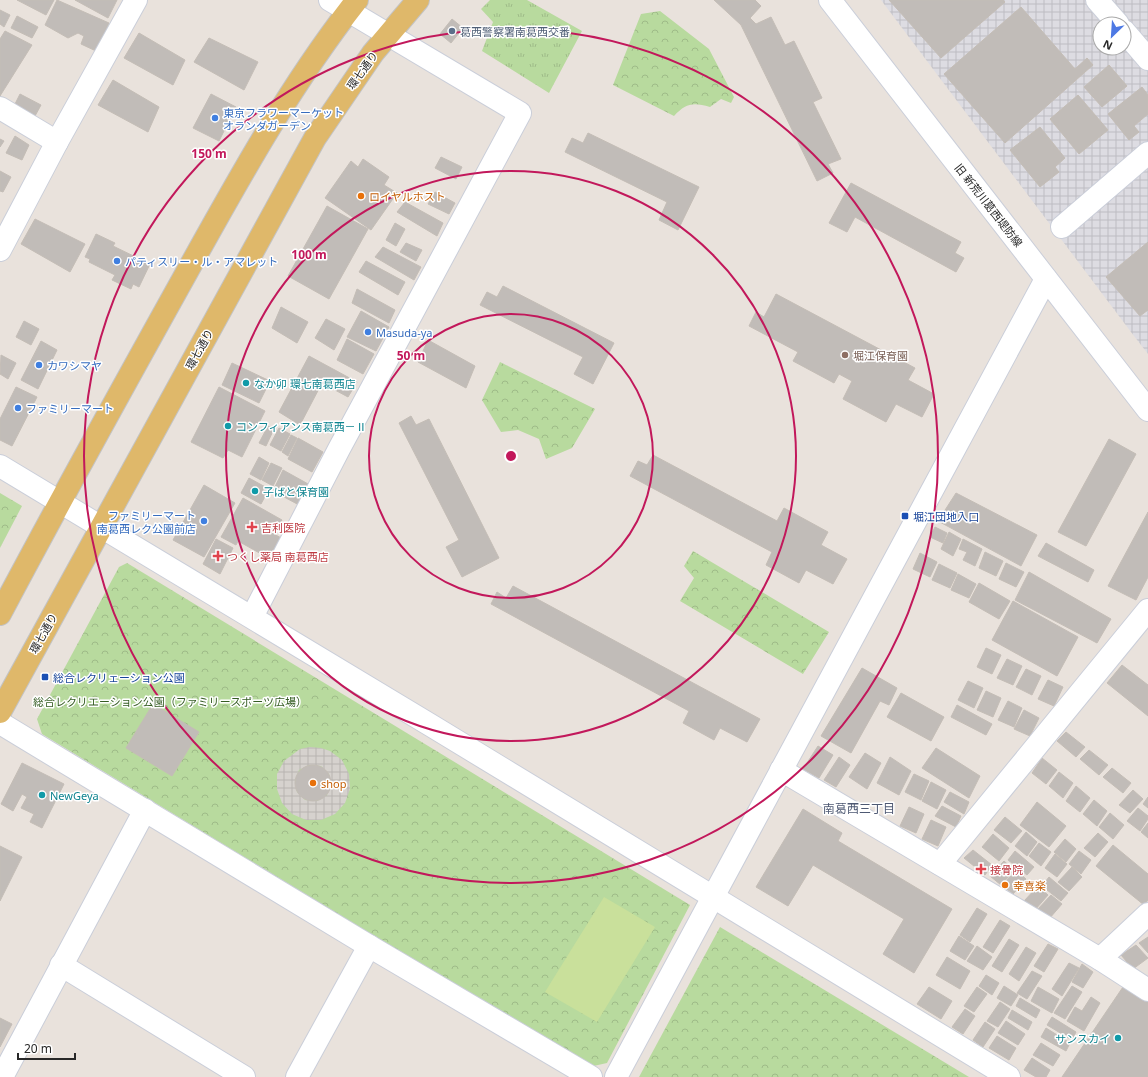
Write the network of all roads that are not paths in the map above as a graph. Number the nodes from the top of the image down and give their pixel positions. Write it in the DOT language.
graph roads {
  1 [pos="136,0"];
  2 [pos="418,0"];
  3 [pos="830,0"];
  4 [pos="1097,0"];
  5 [pos="345,4"];
  6 [pos="1111,16"];
  7 [pos="388,35"];
  8 [pos="1132,40"];
  9 [pos="1148,59"];
  10 [pos="0,108"];
  11 [pos="57,142"];
  12 [pos="1148,153"];
  13 [pos="1062,227"];
  14 [pos="0,250"];
  15 [pos="1046,279"];
  16 [pos="1148,410"];
  17 [pos="0,466"];
  18 [pos="60,503"];
  19 [pos="101,528"];
  20 [pos="1148,610"];
  21 [pos="0,614"];
  22 [pos="252,617"];
  23 [pos="0,712"];
  24 [pos="0,723"];
  25 [pos="781,770"];
  26 [pos="145,810"];
  27 [pos="940,864"];
  28 [pos="712,896"];
  29 [pos="1148,914"];
  30 [pos="369,946"];
  31 [pos="1100,959"];
  32 [pos="61,965"];
  33 [pos="1148,990"];
  34 [pos="2,1077"];
  35 [pos="244,1077"];
  36 [pos="297,1077"];
  37 [pos="591,1077"];
  38 [pos="616,1077"];
  39 [pos="1009,1077"];
  1 -- 11 [label="street"];
  2 -- 7 [label="main road, 環七通り"];
  3 -- 15 [label="street, 旧 新荒川葛西堤防線"];
  4 -- 6 [label="street"];
  5 -- 7 [label="street"];
  5 -- 18 [label="main road"];
  7 -- 19 [label="main road, 環七通り"];
  7 -- 22 [label="street"];
  8 -- 9 [label="street"];
  10 -- 11 [label="street"];
  11 -- 14 [label="street"];
  12 -- 13 [label="street"];
  15 -- 16 [label="street, 旧 新荒川葛西堤防線"];
  15 -- 25 [label="street"];
  17 -- 18 [label="street"];
  18 -- 19 [label="street"];
  18 -- 21 [label="main road"];
  19 -- 22 [label="street"];
  19 -- 23 [label="main road, 環七通り"];
  20 -- 27 [label="street"];
  22 -- 28 [label="street"];
  24 -- 26 [label="street"];
  25 -- 27 [label="street"];
  25 -- 28 [label="street"];
  26 -- 30 [label="street"];
  26 -- 32 [label="street"];
  27 -- 31 [label="street"];
  28 -- 38 [label="street"];
  28 -- 39 [label="street"];
  29 -- 31 [label="street"];
  30 -- 36 [label="street"];
  30 -- 37 [label="street"];
  31 -- 33 [label="street"];
  32 -- 34 [label="street"];
  32 -- 35 [label="street"];
}
